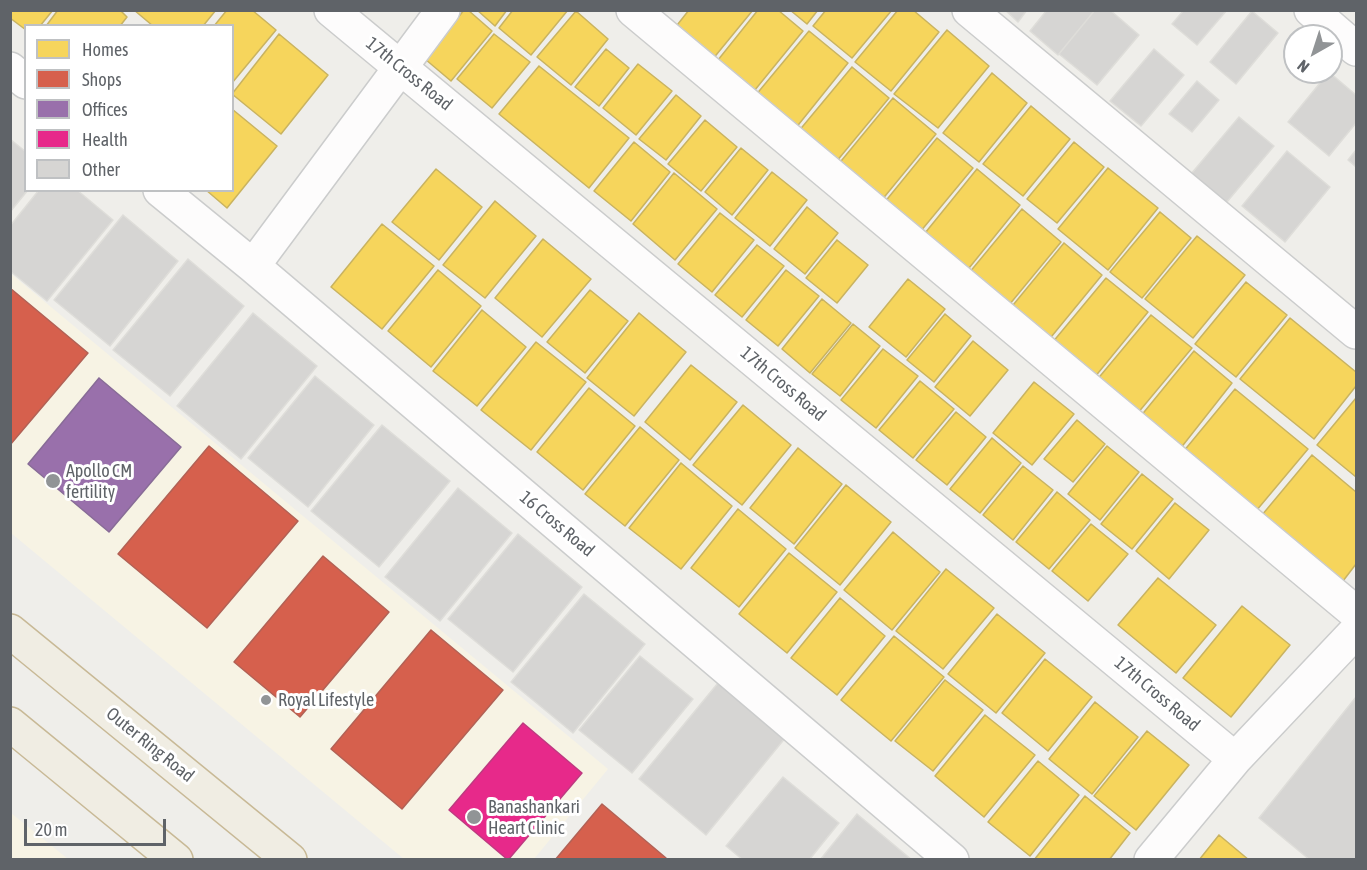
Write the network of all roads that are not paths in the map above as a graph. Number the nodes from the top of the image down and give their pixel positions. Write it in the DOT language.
graph roads {
  1 [pos="331,10"];
  2 [pos="443,10"];
  3 [pos="969,10"];
  4 [pos="1311,10"];
  5 [pos="649,15"];
  6 [pos="1356,49"];
  7 [pos="403,68"];
  8 [pos="10,69"];
  9 [pos="24,80"];
  10 [pos="162,192"];
  11 [pos="253,266"];
  12 [pos="1356,332"];
  13 [pos="1356,613"];
  14 [pos="10,631"];
  15 [pos="1356,631"];
  16 [pos="10,724"];
  17 [pos="1234,759"];
  18 [pos="176,860"];
  19 [pos="290,860"];
  20 [pos="952,860"];
  21 [pos="1151,860"];
  1 -- 7 [label="street, 17th Cross Road"];
  2 -- 7 [label="street"];
  3 -- 12 [label="street"];
  4 -- 6 [label="street"];
  5 -- 13 [label="street"];
  7 -- 11 [label="street"];
  7 -- 17 [label="street, 17th Cross Road"];
  8 -- 9 [label="street"];
  10 -- 11 [label="street, 16 Cross Road"];
  11 -- 20 [label="street, 16 Cross Road"];
  14 -- 19 [label="highway, Outer Ring Road"];
  15 -- 17 [label="street"];
  16 -- 18 [label="highway"];
  17 -- 21 [label="street"];
}
